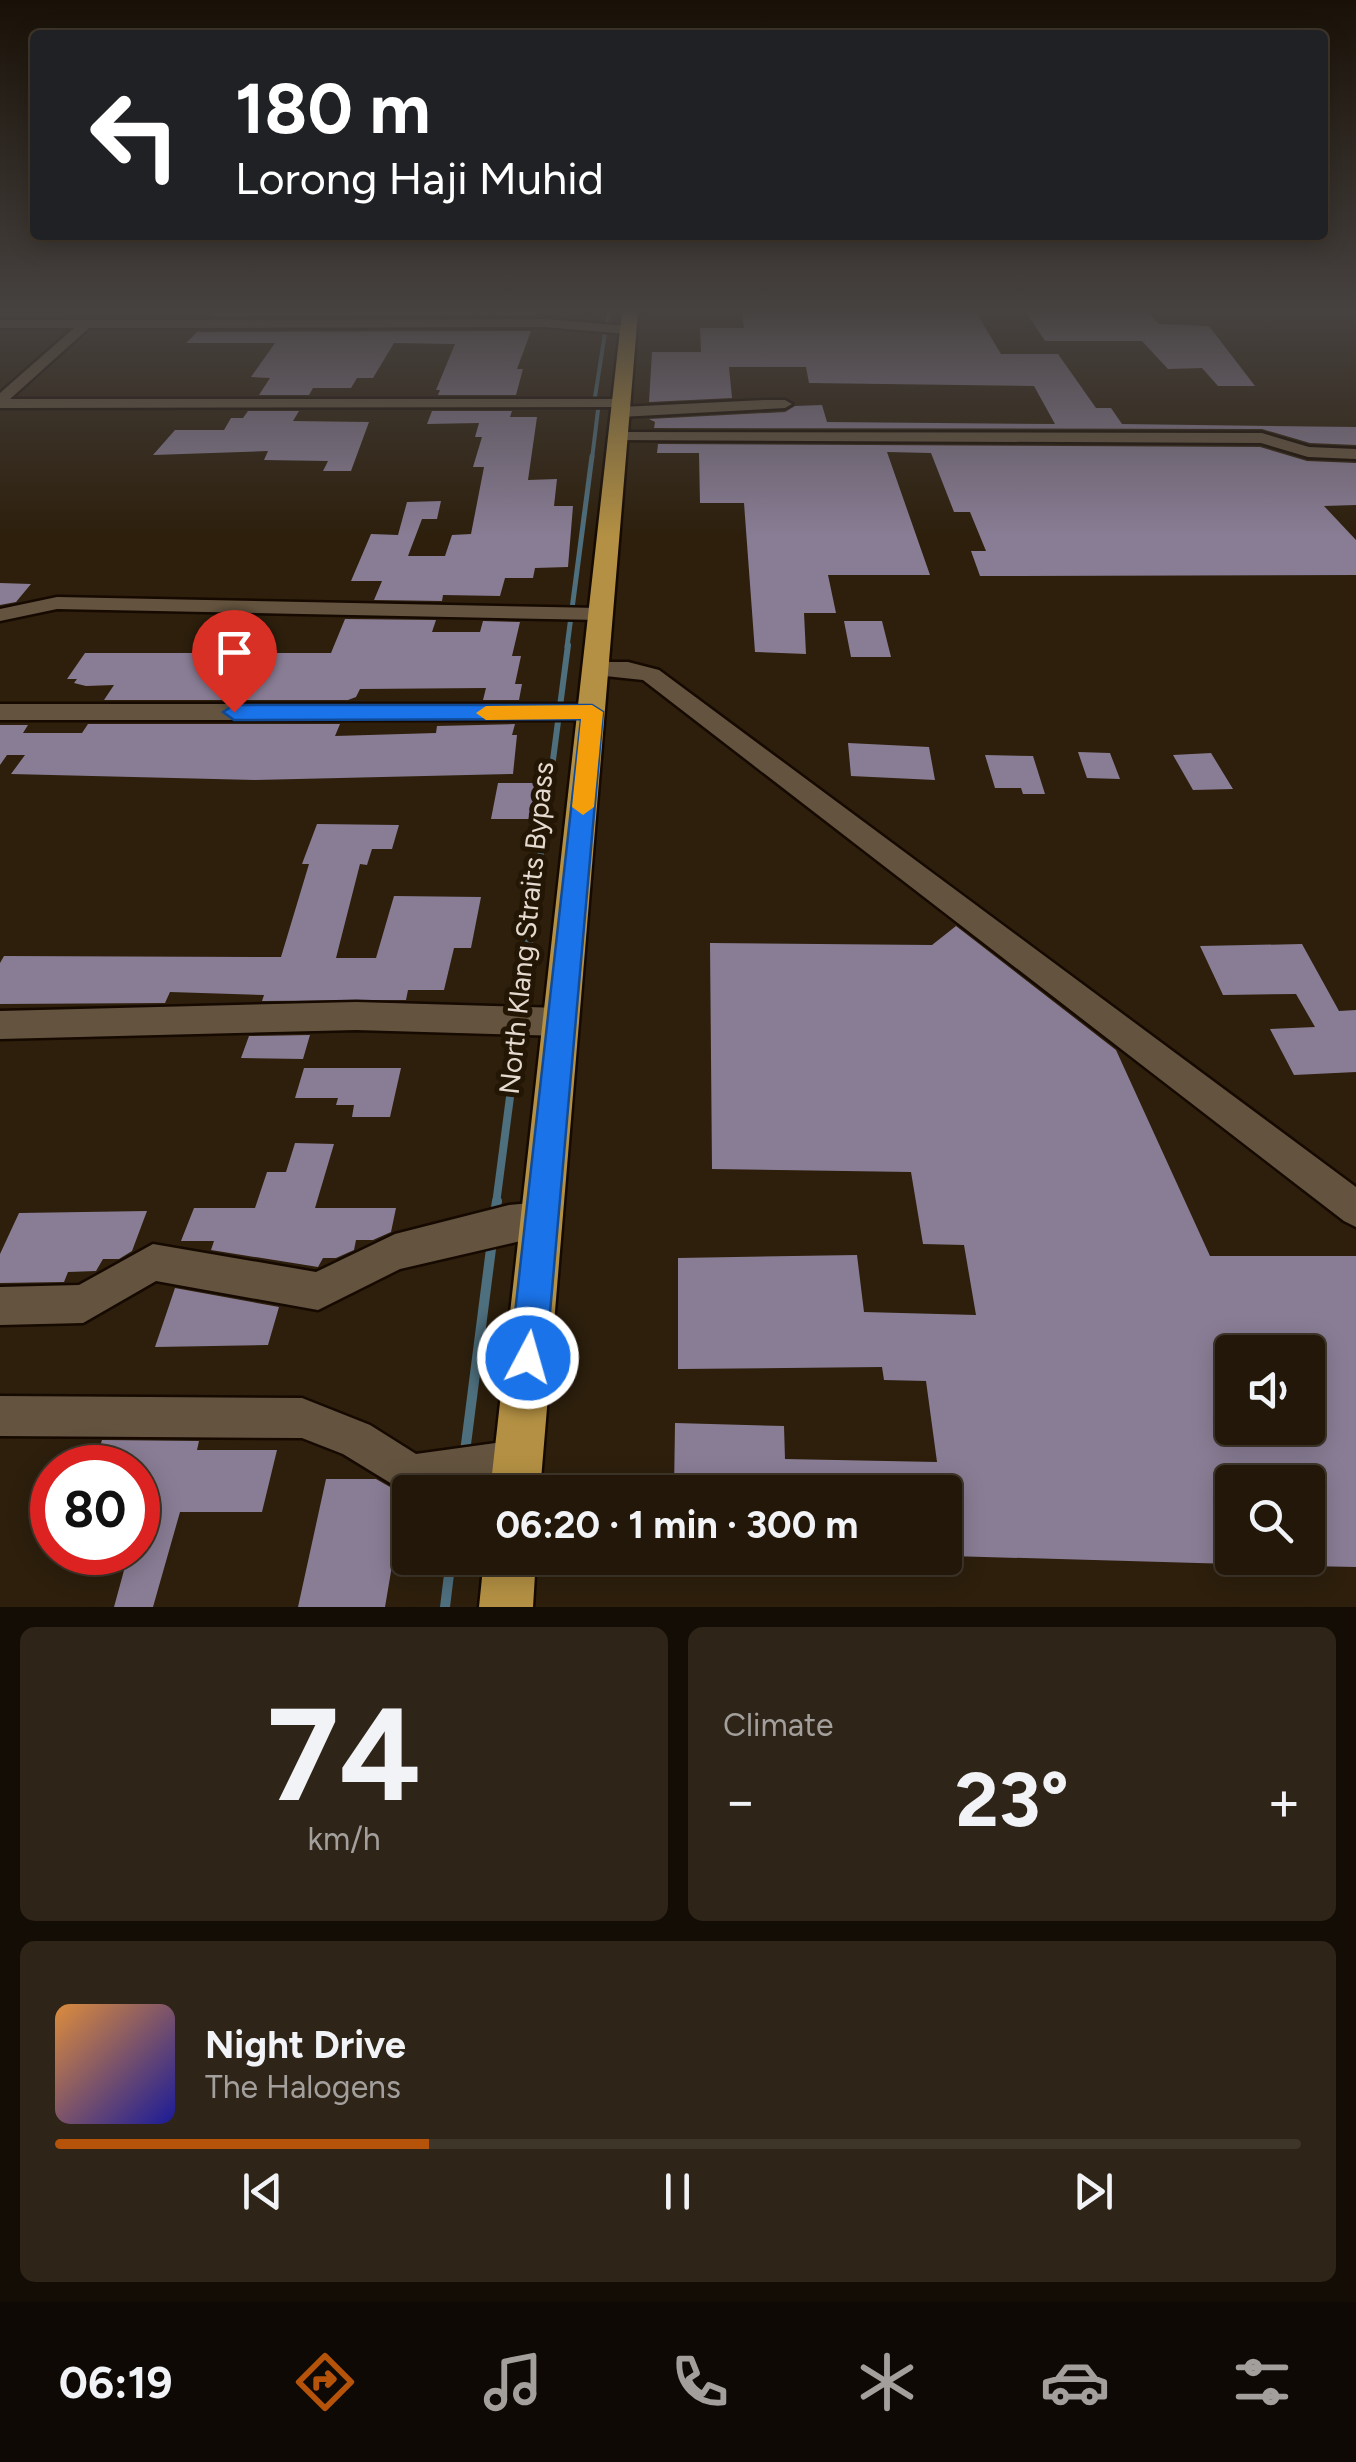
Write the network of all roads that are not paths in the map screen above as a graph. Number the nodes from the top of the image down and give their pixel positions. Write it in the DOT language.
graph roads {
  1 [pos="623,387"];
  2 [pos="0,402"];
  3 [pos="785,404"];
  4 [pos="620,418"];
  5 [pos="1356,454"];
  6 [pos="593,614"];
  7 [pos="0,616"];
  8 [pos="594,669"];
  9 [pos="0,712"];
  10 [pos="585,713"];
  11 [pos="550,1022"];
  12 [pos="0,1024"];
  13 [pos="1356,1209"];
  14 [pos="526,1222"];
  15 [pos="0,1306"];
  16 [pos="0,1416"];
  17 [pos="508,1473"];
  18 [pos="509,1575"];
  19 [pos="506,1607"];
  1 -- 4 [label="highway, North Klang Straits Bypass"];
  2 -- 4 [label="street"];
  3 -- 4 [label="street"];
  4 -- 5 [label="street"];
  4 -- 6 [label="highway, North Klang Straits Bypass"];
  6 -- 7 [label="street"];
  6 -- 8 [label="highway, North Klang Straits Bypass"];
  8 -- 10 [label="highway, North Klang Straits Bypass"];
  8 -- 13 [label="street"];
  9 -- 10 [label="street"];
  10 -- 11 [label="highway, North Klang Straits Bypass"];
  11 -- 12 [label="street"];
  11 -- 14 [label="highway, North Klang Straits Bypass"];
  14 -- 15 [label="street"];
  14 -- 17 [label="highway, North Klang Straits Bypass"];
  16 -- 17 [label="street"];
  18 -- 19 [label="highway"];
}
